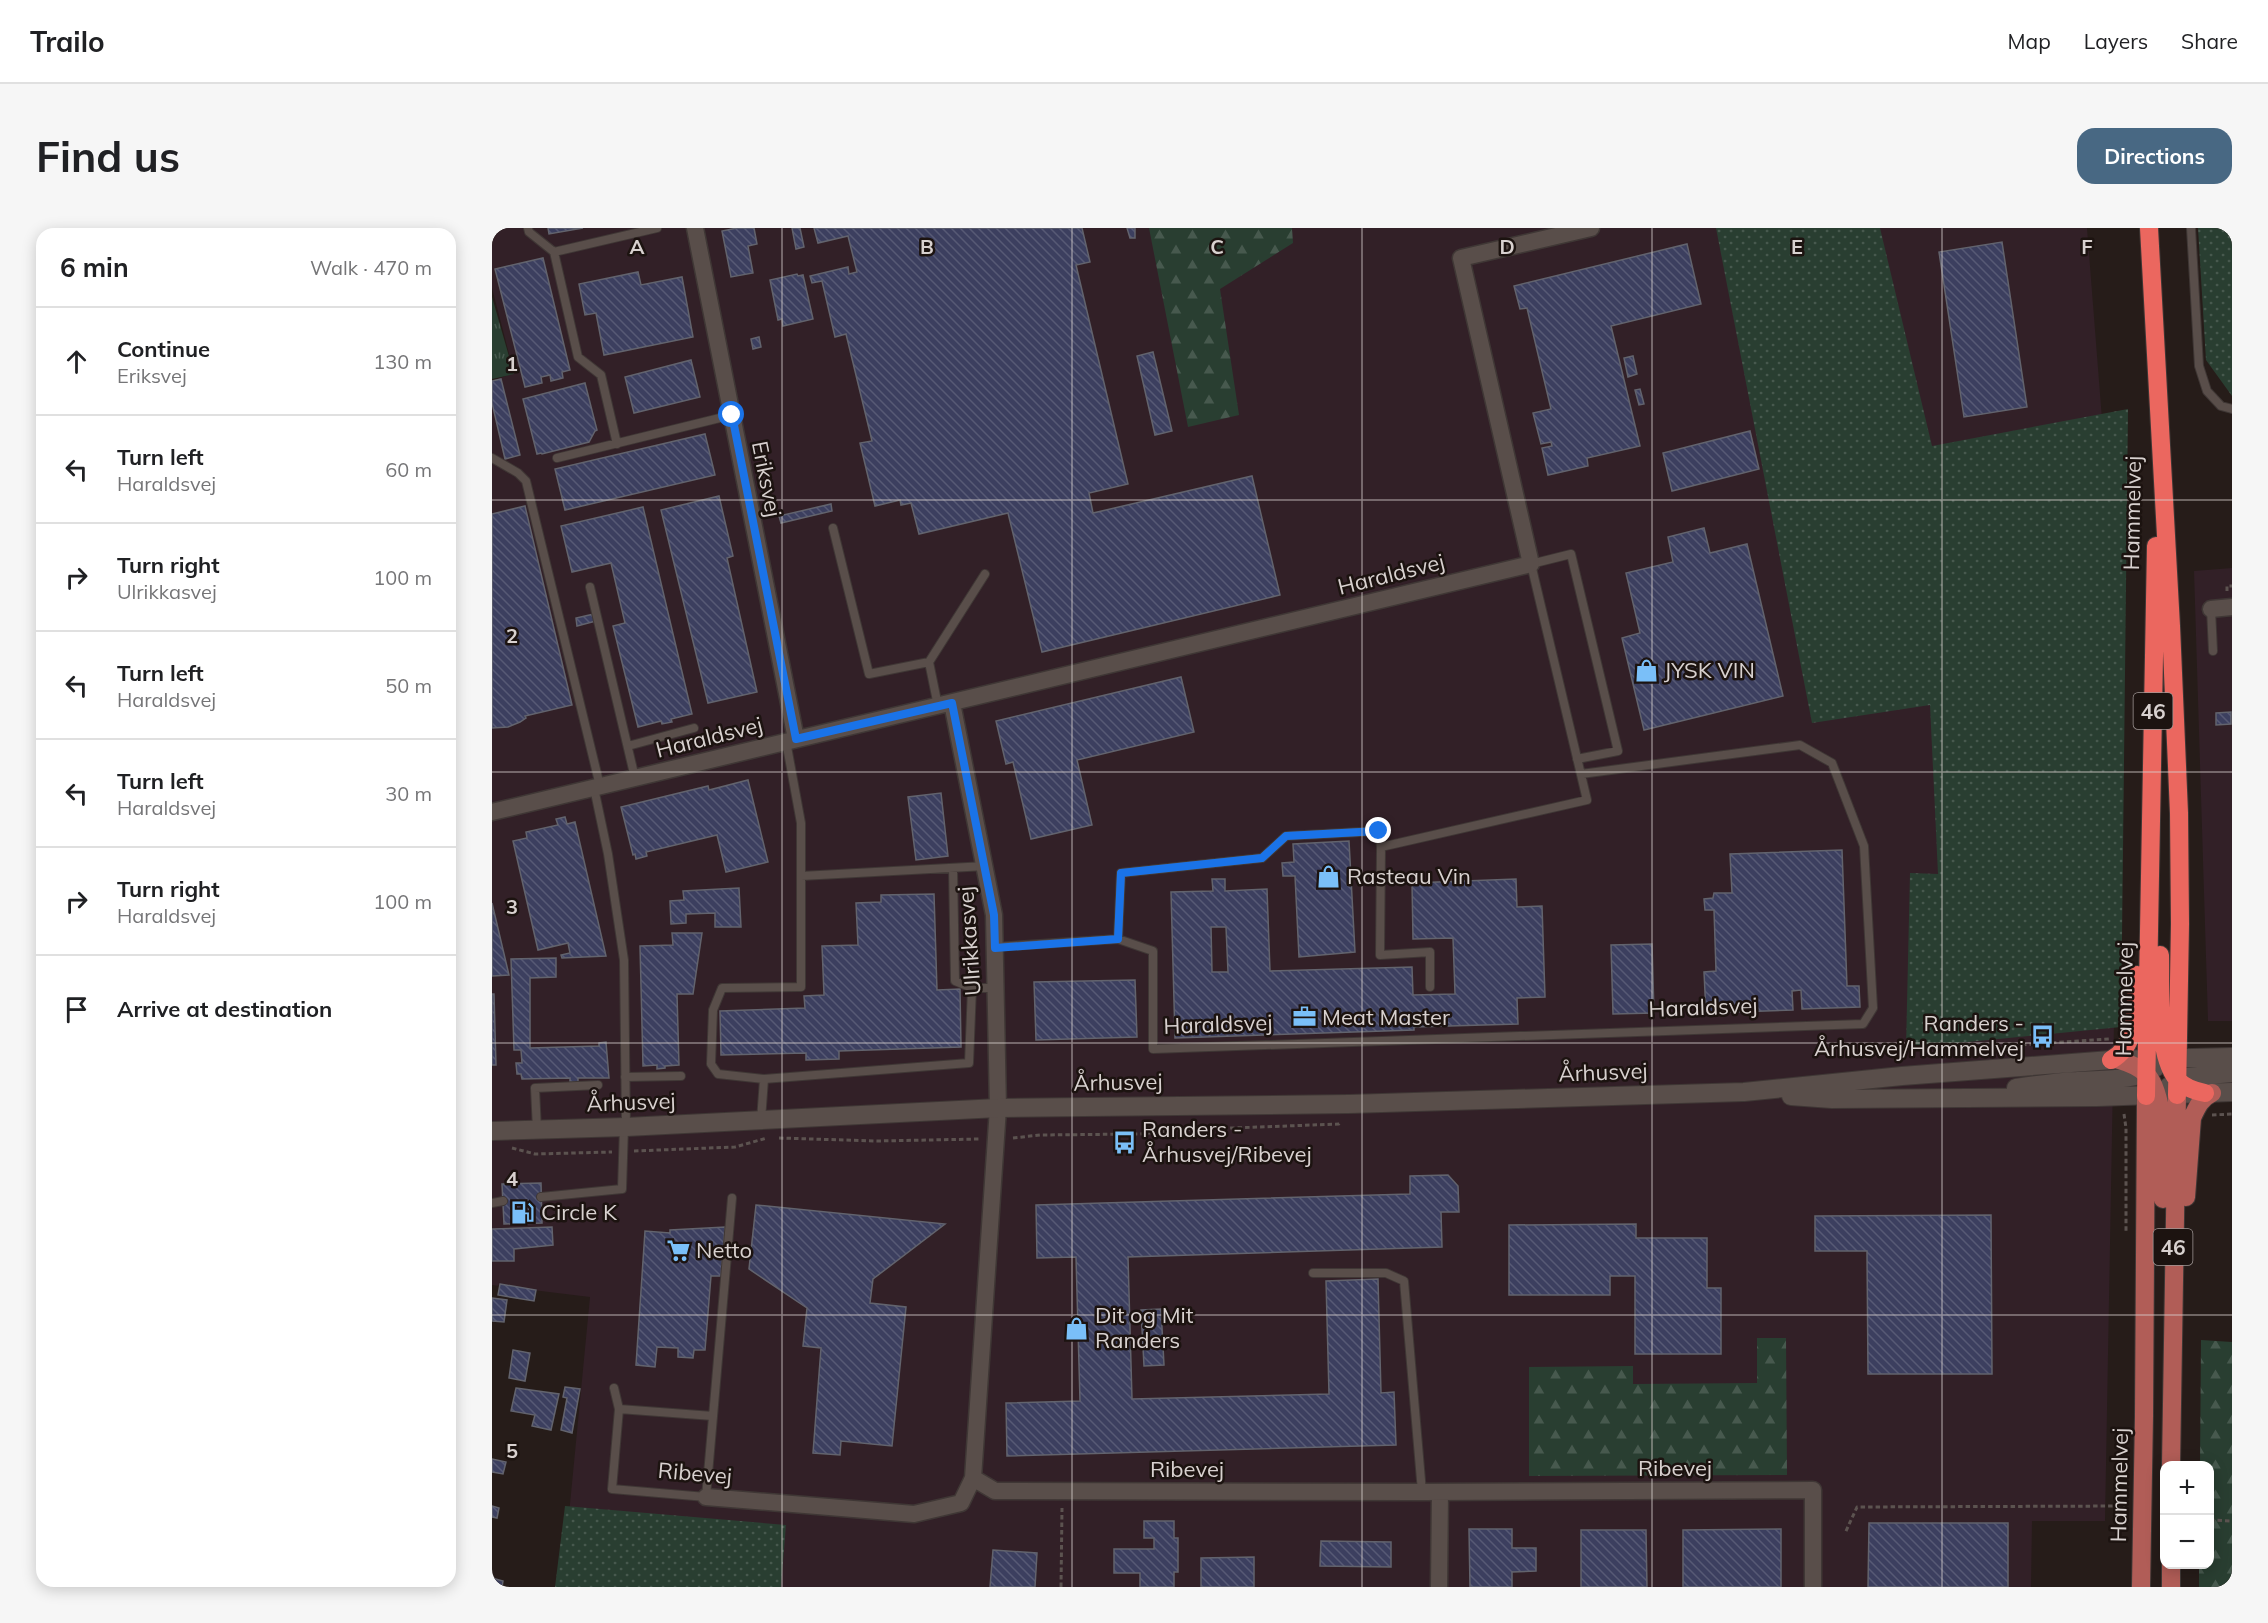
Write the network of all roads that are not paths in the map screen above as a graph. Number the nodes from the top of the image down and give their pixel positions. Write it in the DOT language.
graph roads {
  1 [pos="528,228"];
  2 [pos="657,228"];
  3 [pos="695,228"];
  4 [pos="1591,228"];
  5 [pos="2149,228"];
  6 [pos="2191,228"];
  7 [pos="554,252"];
  8 [pos="2232,409"];
  9 [pos="2158,412"];
  10 [pos="732,415"];
  11 [pos="616,444"];
  12 [pos="492,458"];
  13 [pos="557,458"];
  14 [pos="833,528"];
  15 [pos="1531,564"];
  16 [pos="985,574"];
  17 [pos="590,587"];
  18 [pos="2232,608"];
  19 [pos="2211,609"];
  20 [pos="2213,651"];
  21 [pos="929,662"];
  22 [pos="945,705"];
  23 [pos="694,728"];
  24 [pos="791,740"];
  25 [pos="628,746"];
  26 [pos="2153,752"];
  27 [pos="1577,759"];
  28 [pos="1581,774"];
  29 [pos="635,778"];
  30 [pos="597,787"];
  31 [pos="492,812"];
  32 [pos="1381,848"];
  33 [pos="986,866"];
  34 [pos="953,868"];
  35 [pos="801,876"];
  36 [pos="1118,939"];
  37 [pos="995,948"];
  38 [pos="1430,987"];
  39 [pos="972,988"];
  40 [pos="996,988"];
  41 [pos="2179,1034"];
  42 [pos="2232,1057"];
  43 [pos="2172,1058"];
  44 [pos="2115,1060"];
  45 [pos="2146,1066"];
  46 [pos="2232,1073"];
  47 [pos="681,1076"];
  48 [pos="626,1077"];
  49 [pos="764,1079"];
  50 [pos="598,1085"];
  51 [pos="2177,1087"];
  52 [pos="1744,1092"];
  53 [pos="2232,1092"];
  54 [pos="2209,1093"];
  55 [pos="2152,1095"];
  56 [pos="1921,1099"];
  57 [pos="998,1108"];
  58 [pos="761,1120"];
  59 [pos="625,1127"];
  60 [pos="537,1130"];
  61 [pos="492,1131"];
  62 [pos="541,1197"];
  63 [pos="732,1198"];
  64 [pos="503,1201"];
  65 [pos="492,1203"];
  66 [pos="1312,1273"];
  67 [pos="614,1388"];
  68 [pos="2170,1399"];
  69 [pos="619,1408"];
  70 [pos="713,1416"];
  71 [pos="2170,1461"];
  72 [pos="973,1478"];
  73 [pos="1422,1492"];
  74 [pos="1440,1492"];
  75 [pos="706,1497"];
  76 [pos="2171,1569"];
  77 [pos="1439,1587"];
  78 [pos="1813,1587"];
  79 [pos="2141,1587"];
  80 [pos="2170,1587"];
  1 -- 7 [label="lane"];
  2 -- 7 [label="lane"];
  3 -- 10 [label="street, Eriksvej"];
  4 -- 15 [label="street"];
  5 -- 9 [label="highway, Hammelvej / 46"];
  6 -- 8 [label="lane"];
  7 -- 11 [label="lane"];
  9 -- 26 [label="highway, Hammelvej / 46"];
  9 -- 41 [label="highway, Hammelvej / 46"];
  10 -- 11 [label="lane"];
  10 -- 24 [label="street, Eriksvej"];
  11 -- 13 [label="lane"];
  12 -- 30 [label="lane"];
  14 -- 21 [label="lane"];
  15 -- 22 [label="street, Haraldsvej"];
  15 -- 27 [label="lane"];
  15 -- 27 [label="lane, Haraldsvej"];
  16 -- 21 [label="lane"];
  17 -- 25 [label="lane"];
  18 -- 19 [label="street"];
  19 -- 20 [label="lane"];
  21 -- 22 [label="lane"];
  22 -- 24 [label="street, Haraldsvej"];
  22 -- 33 [label="street, Ulrikkasvej"];
  23 -- 25 [label="lane"];
  24 -- 29 [label="street, Haraldsvej"];
  24 -- 35 [label="lane"];
  25 -- 29 [label="lane"];
  26 -- 43 [label="highway"];
  26 -- 44 [label="highway"];
  26 -- 45 [label="highway, Hammelvej / 46"];
  27 -- 28 [label="lane"];
  28 -- 32 [label="lane"];
  28 -- 36 [label="lane, Haraldsvej"];
  29 -- 30 [label="street, Haraldsvej"];
  30 -- 31 [label="street, Haraldsvej"];
  30 -- 48 [label="lane"];
  32 -- 36 [label="lane"];
  32 -- 38 [label="lane"];
  33 -- 34 [label="lane"];
  33 -- 37 [label="street, Ulrikkasvej"];
  34 -- 35 [label="lane"];
  34 -- 39 [label="lane"];
  35 -- 49 [label="lane"];
  36 -- 37 [label="lane, Haraldsvej"];
  37 -- 40 [label="street, Ulrikkasvej"];
  39 -- 40 [label="lane"];
  39 -- 49 [label="lane"];
  40 -- 57 [label="street, Ulrikkasvej"];
  41 -- 43 [label="main road"];
  42 -- 43 [label="main road, Århusvej"];
  43 -- 45 [label="main road, Århusvej"];
  43 -- 51 [label="highway"];
  44 -- 45 [label="main road, Århusvej"];
  44 -- 52 [label="main road, Århusvej"];
  45 -- 55 [label="highway, Hammelvej / 46"];
  45 -- 56 [label="main road"];
  46 -- 51 [label="main road"];
  47 -- 48 [label="lane"];
  48 -- 59 [label="lane"];
  49 -- 58 [label="lane"];
  50 -- 60 [label="lane"];
  51 -- 54 [label="highway"];
  51 -- 55 [label="main road"];
  51 -- 68 [label="main road, 46"];
  52 -- 56 [label="main road, Århusvej"];
  52 -- 57 [label="main road, Århusvej"];
  53 -- 54 [label="main road"];
  54 -- 68 [label="main road"];
  55 -- 56 [label="main road, Århusvej"];
  55 -- 68 [label="main road"];
  55 -- 79 [label="main road, Hammelvej / 46"];
  57 -- 58 [label="main road, Århusvej"];
  57 -- 72 [label="street, Ribevej"];
  58 -- 59 [label="main road, Århusvej"];
  59 -- 60 [label="main road, Århusvej"];
  59 -- 62 [label="lane"];
  60 -- 61 [label="main road, Århusvej"];
  63 -- 70 [label="lane"];
  64 -- 65 [label="lane"];
  66 -- 73 [label="lane"];
  67 -- 69 [label="lane"];
  68 -- 71 [label="main road, 46"];
  69 -- 70 [label="lane"];
  69 -- 75 [label="lane, Ribevej"];
  70 -- 75 [label="lane"];
  72 -- 73 [label="street, Ribevej"];
  72 -- 75 [label="street, Ribevej"];
  73 -- 74 [label="street, Ribevej"];
  74 -- 77 [label="street"];
  74 -- 78 [label="street, Ribevej"];
  76 -- 80 [label="main road"];
}
